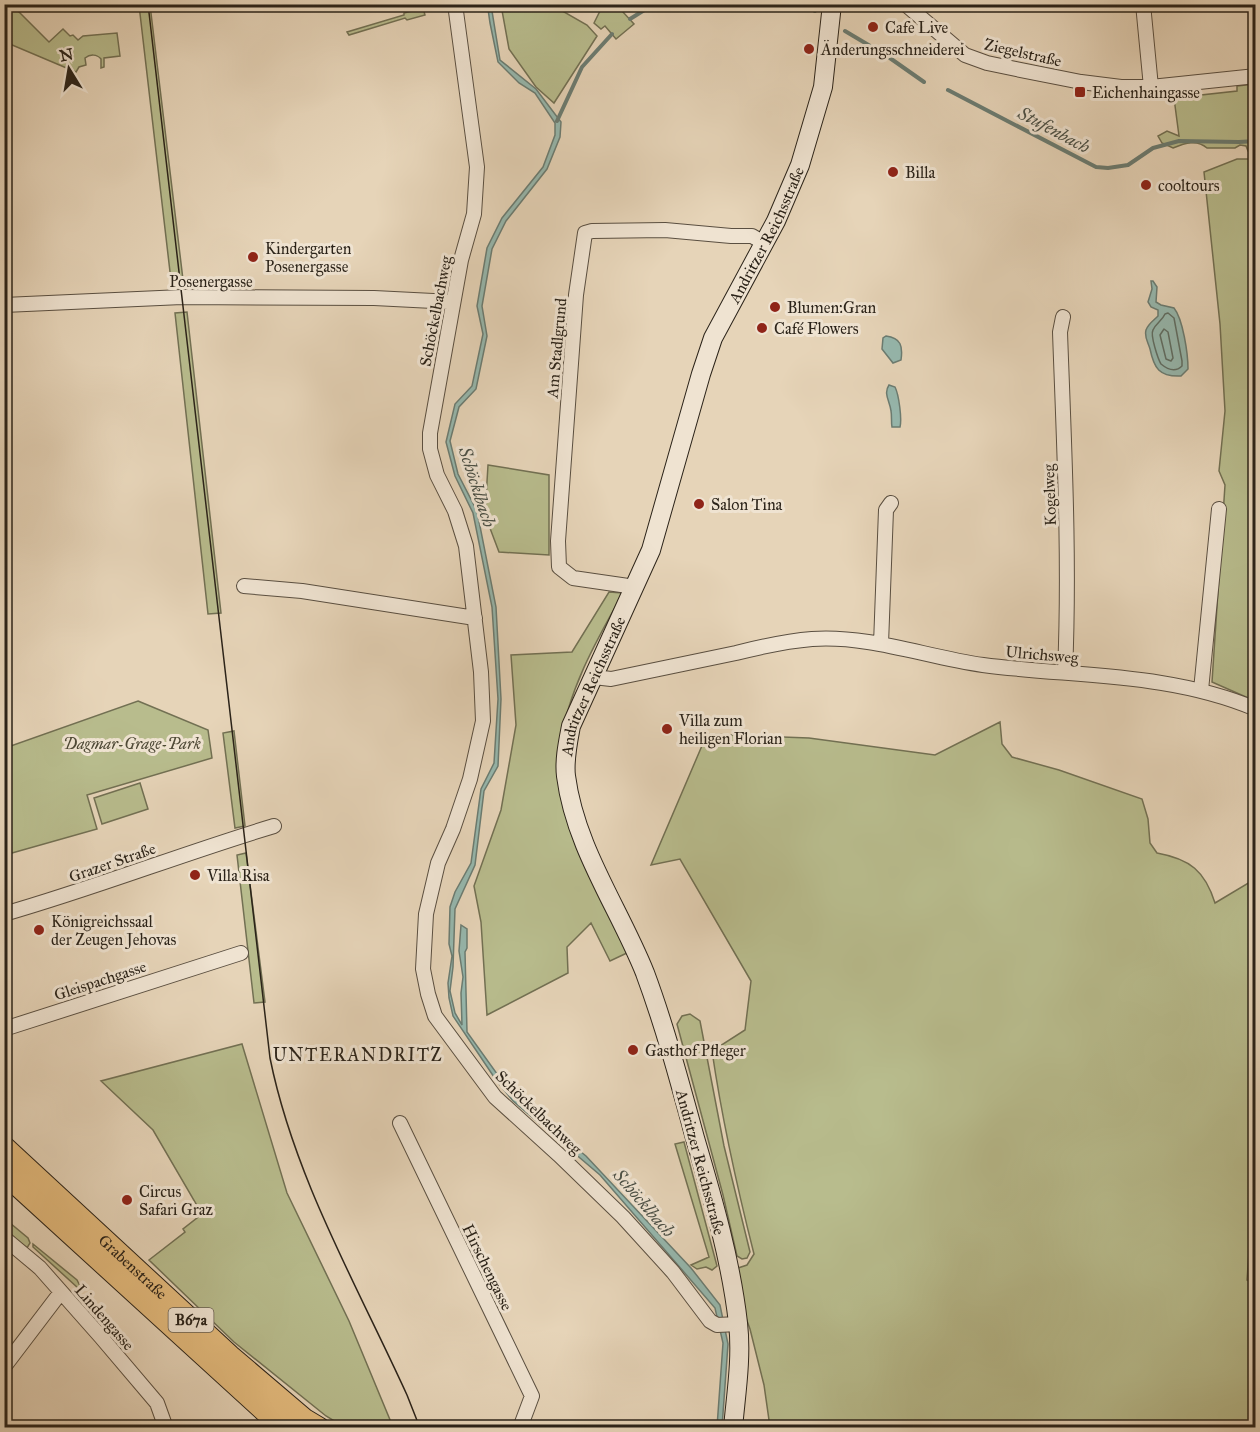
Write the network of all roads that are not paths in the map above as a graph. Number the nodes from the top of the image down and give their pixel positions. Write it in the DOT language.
graph roads {
  1 [pos="455,4"];
  2 [pos="832,4"];
  3 [pos="904,4"];
  4 [pos="1143,4"];
  5 [pos="1256,76"];
  6 [pos="1151,87"];
  7 [pos="764,243"];
  8 [pos="453,302"];
  9 [pos="4,305"];
  10 [pos="1063,317"];
  11 [pos="891,504"];
  12 [pos="1219,509"];
  13 [pos="244,586"];
  14 [pos="635,587"];
  15 [pos="475,618"];
  16 [pos="881,644"];
  17 [pos="1065,672"];
  18 [pos="594,677"];
  19 [pos="1201,690"];
  20 [pos="1256,709"];
  21 [pos="274,826"];
  22 [pos="4,914"];
  23 [pos="241,953"];
  24 [pos="4,1029"];
  25 [pos="400,1123"];
  26 [pos="4,1147"];
  27 [pos="4,1173"];
  28 [pos="6,1243"];
  29 [pos="61,1292"];
  30 [pos="727,1325"];
  31 [pos="4,1367"];
  32 [pos="166,1428"];
  33 [pos="288,1428"];
  34 [pos="319,1428"];
  35 [pos="520,1428"];
  36 [pos="733,1428"];
  1 -- 8 [label="street, Schöckelbachweg"];
  2 -- 7 [label="main road, Andritzer Reichsstraße"];
  3 -- 6 [label="street, Ziegelstraße"];
  4 -- 6 [label="street"];
  5 -- 6 [label="street, Ziegelstraße"];
  7 -- 14 [label="main road, Andritzer Reichsstraße"];
  7 -- 14 [label="street, Am Stadlgrund"];
  8 -- 9 [label="street, Posenergasse"];
  8 -- 15 [label="street, Schöckelbachweg"];
  10 -- 17 [label="street, Kogelweg"];
  11 -- 16 [label="street"];
  12 -- 19 [label="street"];
  13 -- 15 [label="street"];
  14 -- 18 [label="main road, Andritzer Reichsstraße"];
  15 -- 30 [label="street, Schöckelbachweg"];
  16 -- 17 [label="street, Ulrichsweg"];
  16 -- 18 [label="street, Ulrichsweg"];
  17 -- 19 [label="street, Ulrichsweg"];
  18 -- 30 [label="main road, Andritzer Reichsstraße"];
  19 -- 20 [label="street, Ulrichsweg"];
  21 -- 22 [label="street, Grazer Straße"];
  23 -- 24 [label="street, Gleispachgasse"];
  25 -- 35 [label="street, Hirschengasse"];
  26 -- 34 [label="main road, Grabenstraße / B67a"];
  27 -- 33 [label="main road, Grabenstraße / B67a"];
  28 -- 29 [label="street, Lindengasse"];
  29 -- 31 [label="street"];
  29 -- 32 [label="street, Lindengasse"];
  30 -- 36 [label="main road, Andritzer Reichsstraße"];
}
